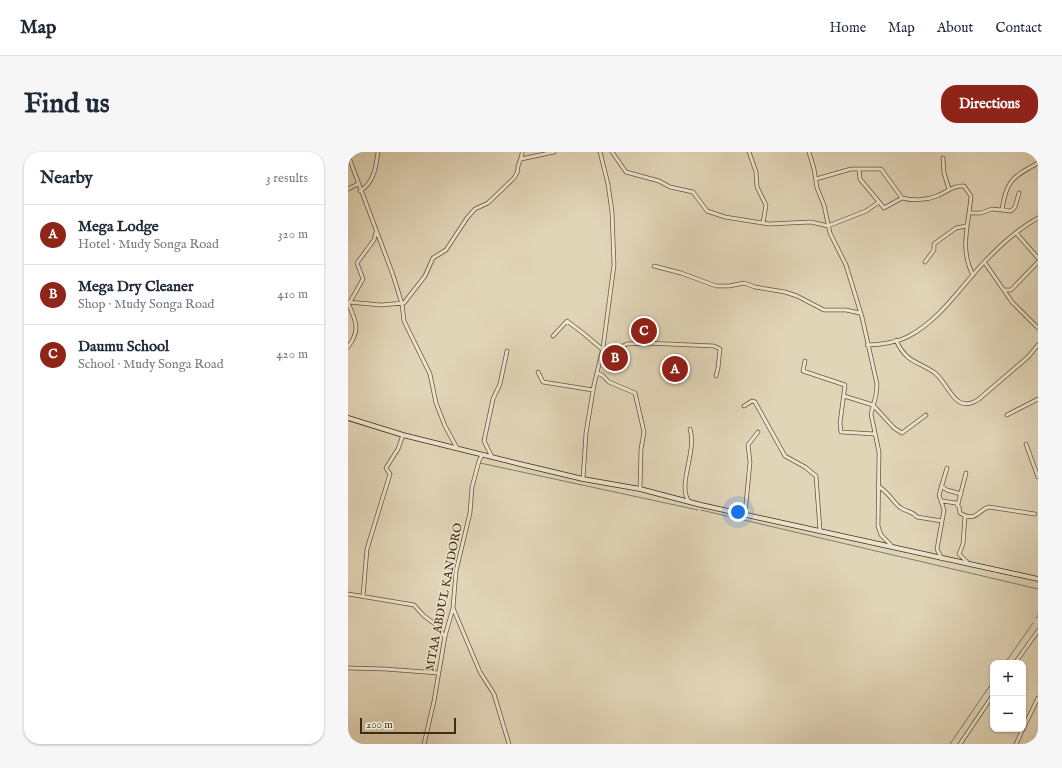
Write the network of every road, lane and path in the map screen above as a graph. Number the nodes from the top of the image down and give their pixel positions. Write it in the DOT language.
graph roads {
  1 [pos="378,152"];
  2 [pos="522,152"];
  3 [pos="554,152"];
  4 [pos="600,152"];
  5 [pos="612,152"];
  6 [pos="749,152"];
  7 [pos="809,152"];
  8 [pos="348,155"];
  9 [pos="943,158"];
  10 [pos="521,159"];
  11 [pos="1038,163"];
  12 [pos="348,169"];
  13 [pos="352,169"];
  14 [pos="859,169"];
  15 [pos="816,178"];
  16 [pos="358,184"];
  17 [pos="348,189"];
  18 [pos="949,189"];
  19 [pos="360,191"];
  20 [pos="1019,193"];
  21 [pos="902,198"];
  22 [pos="879,202"];
  23 [pos="1002,210"];
  24 [pos="969,213"];
  25 [pos="1038,218"];
  26 [pos="763,222"];
  27 [pos="828,226"];
  28 [pos="968,226"];
  29 [pos="376,232"];
  30 [pos="1016,234"];
  31 [pos="1038,258"];
  32 [pos="925,262"];
  33 [pos="985,262"];
  34 [pos="1038,262"];
  35 [pos="654,266"];
  36 [pos="973,275"];
  37 [pos="1004,290"];
  38 [pos="349,302"];
  39 [pos="402,304"];
  40 [pos="860,313"];
  41 [pos="1038,328"];
  42 [pos="553,336"];
  43 [pos="896,340"];
  44 [pos="867,345"];
  45 [pos="877,345"];
  46 [pos="1038,345"];
  47 [pos="348,347"];
  48 [pos="603,349"];
  49 [pos="869,350"];
  50 [pos="507,351"];
  51 [pos="805,361"];
  52 [pos="538,372"];
  53 [pos="597,373"];
  54 [pos="716,376"];
  55 [pos="593,390"];
  56 [pos="844,396"];
  57 [pos="1038,399"];
  58 [pos="873,405"];
  59 [pos="744,406"];
  60 [pos="926,415"];
  61 [pos="1007,416"];
  62 [pos="348,418"];
  63 [pos="690,429"];
  64 [pos="758,432"];
  65 [pos="875,434"];
  66 [pos="403,435"];
  67 [pos="1026,444"];
  68 [pos="457,448"];
  69 [pos="482,455"];
  70 [pos="492,457"];
  71 [pos="947,468"];
  72 [pos="966,473"];
  73 [pos="1038,477"];
  74 [pos="583,479"];
  75 [pos="878,486"];
  76 [pos="941,486"];
  77 [pos="640,489"];
  78 [pos="961,494"];
  79 [pos="688,500"];
  80 [pos="942,502"];
  81 [pos="958,504"];
  82 [pos="745,514"];
  83 [pos="1035,514"];
  84 [pos="965,516"];
  85 [pos="942,521"];
  86 [pos="820,530"];
  87 [pos="891,545"];
  88 [pos="942,559"];
  89 [pos="968,564"];
  90 [pos="1038,579"];
  91 [pos="348,594"];
  92 [pos="363,596"];
  93 [pos="453,608"];
  94 [pos="1038,631"];
  95 [pos="445,637"];
  96 [pos="1017,660"];
  97 [pos="348,668"];
  98 [pos="438,673"];
  99 [pos="992,696"];
  100 [pos="1038,698"];
  101 [pos="1026,723"];
  102 [pos="1022,732"];
  103 [pos="962,743"];
  104 [pos="424,744"];
  105 [pos="509,744"];
  106 [pos="1016,744"];
  1 -- 19 [label="street"];
  2 -- 10 [label="street"];
  3 -- 10 [label="street"];
  4 -- 48 [label="street"];
  5 -- 26 [label="street"];
  6 -- 26 [label="street"];
  7 -- 15 [label="street"];
  8 -- 13 [label="street"];
  9 -- 18 [label="street"];
  10 -- 39 [label="street"];
  11 -- 23 [label="street"];
  12 -- 13 [label="street"];
  13 -- 16 [label="street"];
  14 -- 15 [label="street"];
  14 -- 21 [label="street"];
  14 -- 22 [label="street"];
  15 -- 27 [label="street"];
  16 -- 17 [label="street"];
  16 -- 19 [label="street"];
  18 -- 21 [label="street"];
  18 -- 24 [label="street"];
  19 -- 29 [label="street"];
  20 -- 23 [label="street"];
  21 -- 22 [label="street"];
  22 -- 27 [label="street"];
  23 -- 24 [label="street"];
  24 -- 28 [label="street"];
  25 -- 30 [label="street"];
  26 -- 27 [label="street"];
  27 -- 40 [label="street"];
  28 -- 32 [label="street"];
  28 -- 36 [label="street"];
  29 -- 38 [label="street"];
  29 -- 39 [label="street"];
  30 -- 31 [label="street"];
  30 -- 33 [label="street"];
  33 -- 36 [label="street"];
  33 -- 37 [label="street"];
  34 -- 37 [label="street"];
  35 -- 40 [label="street"];
  36 -- 43 [label="street"];
  37 -- 41 [label="street"];
  38 -- 39 [label="street"];
  38 -- 47 [label="street"];
  39 -- 68 [label="street"];
  40 -- 44 [label="street"];
  42 -- 48 [label="street"];
  43 -- 45 [label="street"];
  43 -- 46 [label="street"];
  44 -- 45 [label="street"];
  44 -- 49 [label="street"];
  45 -- 49 [label="street"];
  48 -- 53 [label="street"];
  48 -- 54 [label="street"];
  49 -- 58 [label="street"];
  50 -- 70 [label="street"];
  51 -- 56 [label="street"];
  52 -- 55 [label="street"];
  53 -- 55 [label="street"];
  53 -- 77 [label="street"];
  55 -- 74 [label="street"];
  56 -- 58 [label="street"];
  56 -- 65 [label="street"];
  57 -- 61 [label="street"];
  58 -- 60 [label="street"];
  58 -- 65 [label="street"];
  59 -- 86 [label="street"];
  62 -- 66 [label="main road"];
  63 -- 79 [label="street"];
  64 -- 82 [label="street"];
  65 -- 75 [label="street"];
  66 -- 68 [label="main road"];
  66 -- 92 [label="street"];
  67 -- 73 [label="street"];
  68 -- 69 [label="main road"];
  69 -- 70 [label="main road"];
  69 -- 93 [label="street, MTAA ABDUL KANDORO"];
  70 -- 74 [label="main road"];
  71 -- 76 [label="street"];
  72 -- 78 [label="street"];
  74 -- 77 [label="main road"];
  75 -- 85 [label="street"];
  75 -- 87 [label="street"];
  76 -- 78 [label="street"];
  76 -- 80 [label="street"];
  77 -- 79 [label="main road"];
  78 -- 81 [label="street"];
  79 -- 82 [label="main road"];
  80 -- 81 [label="street"];
  80 -- 85 [label="street"];
  81 -- 84 [label="street"];
  82 -- 86 [label="main road"];
  83 -- 84 [label="street"];
  84 -- 89 [label="street"];
  85 -- 88 [label="street"];
  86 -- 87 [label="main road"];
  87 -- 88 [label="main road"];
  88 -- 89 [label="main road"];
  89 -- 90 [label="main road"];
  91 -- 92 [label="street"];
  92 -- 95 [label="street"];
  93 -- 95 [label="street, MTAA ABDUL KANDORO"];
  93 -- 105 [label="street"];
  94 -- 96 [label="street"];
  95 -- 98 [label="street, MTAA ABDUL KANDORO"];
  97 -- 98 [label="street"];
  98 -- 104 [label="street, MTAA ABDUL KANDORO"];
  99 -- 103 [label="street"];
  100 -- 101 [label="street"];
  102 -- 106 [label="street"];
}
